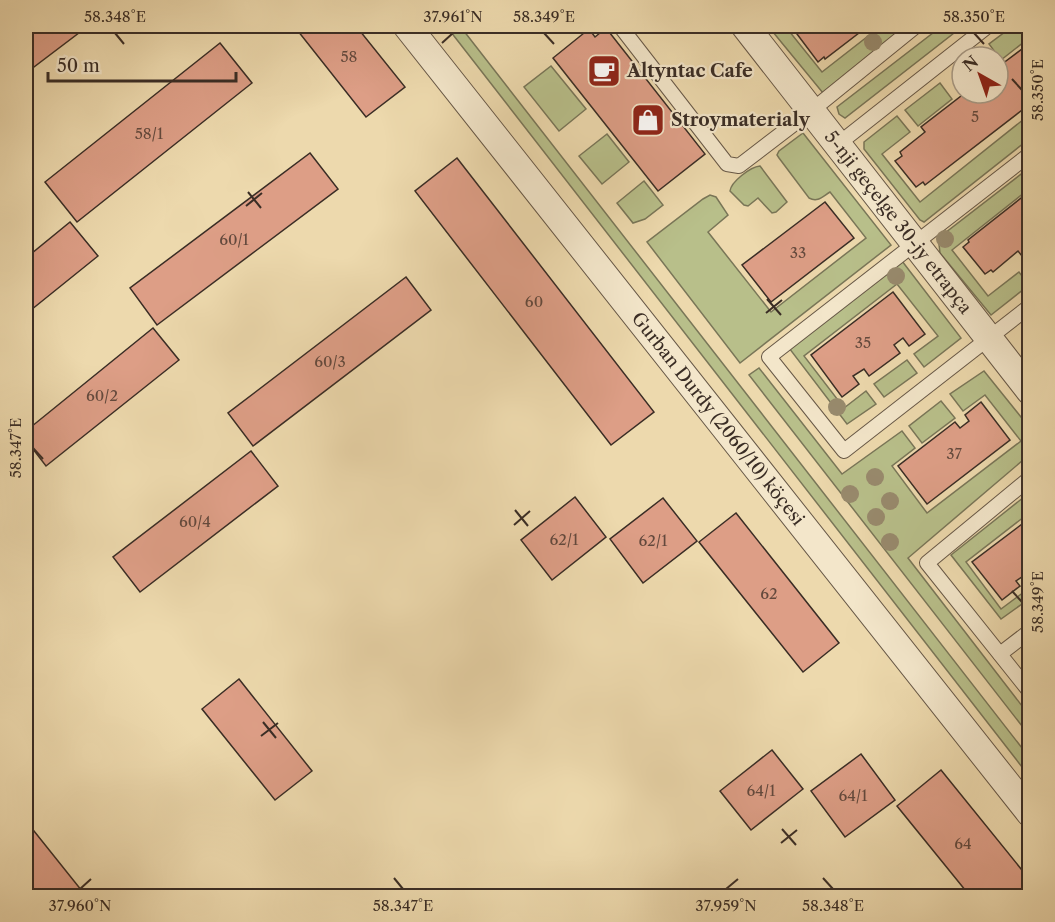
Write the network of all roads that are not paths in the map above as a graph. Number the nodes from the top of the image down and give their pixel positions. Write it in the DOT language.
graph roads {
  1 [pos="409,26"];
  2 [pos="620,26"];
  3 [pos="745,26"];
  4 [pos="916,26"];
  5 [pos="988,26"];
  6 [pos="811,111"];
  7 [pos="837,145"];
  8 [pos="1029,154"];
  9 [pos="915,243"];
  10 [pos="1029,306"];
  11 [pos="990,338"];
  12 [pos="1029,391"];
  13 [pos="1029,478"];
  14 [pos="1029,631"];
  15 [pos="1000,654"];
  16 [pos="1029,692"];
  17 [pos="1029,813"];
  1 -- 17 [label="street, Gurban Durdy (2060/10) köçesi"];
  2 -- 6 [label="lane"];
  3 -- 6 [label="street, 5-nji geçelge 30-jy etrapça"];
  4 -- 6 [label="lane"];
  5 -- 7 [label="lane"];
  6 -- 7 [label="street, 5-nji geçelge 30-jy etrapça"];
  7 -- 9 [label="street, 5-nji geçelge 30-jy etrapça"];
  8 -- 9 [label="lane"];
  9 -- 11 [label="street, 5-nji geçelge 30-jy etrapça"];
  9 -- 11 [label="lane"];
  10 -- 11 [label="lane"];
  11 -- 12 [label="street, 5-nji geçelge 30-jy etrapça"];
  13 -- 15 [label="lane"];
  14 -- 15 [label="lane"];
  15 -- 16 [label="lane"];
}
